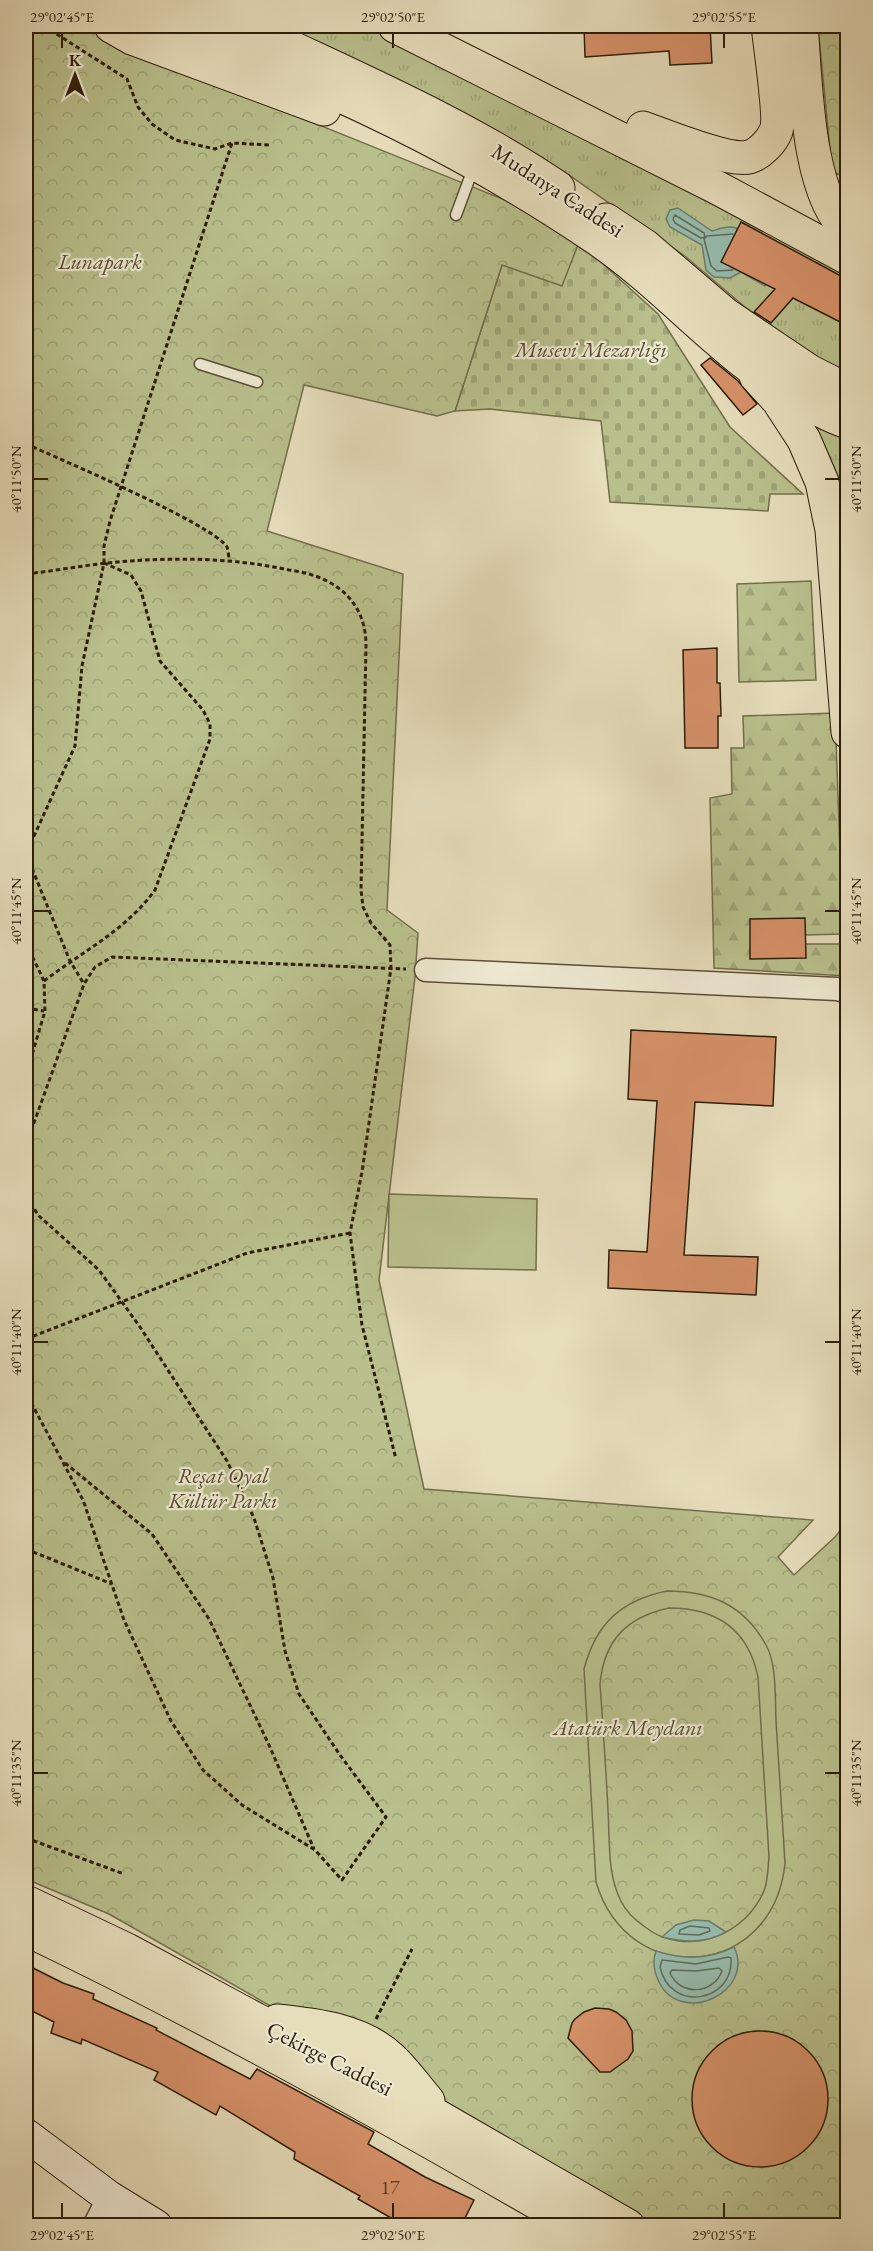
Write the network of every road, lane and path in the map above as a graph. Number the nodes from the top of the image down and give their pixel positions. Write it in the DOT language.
graph roads {
  1 [pos="44,26"];
  2 [pos="111,26"];
  3 [pos="170,26"];
  4 [pos="246,26"];
  5 [pos="395,26"];
  6 [pos="442,26"];
  7 [pos="768,26"];
  8 [pos="801,26"];
  9 [pos="643,128"];
  10 [pos="232,143"];
  11 [pos="269,145"];
  12 [pos="473,169"];
  13 [pos="526,192"];
  14 [pos="456,215"];
  15 [pos="848,231"];
  16 [pos="848,246"];
  17 [pos="848,258"];
  18 [pos="200,364"];
  19 [pos="747,365"];
  20 [pos="256,382"];
  21 [pos="848,391"];
  22 [pos="848,422"];
  23 [pos="26,444"];
  24 [pos="121,487"];
  25 [pos="229,561"];
  26 [pos="104,563"];
  27 [pos="26,574"];
  28 [pos="848,732"];
  29 [pos="26,838"];
  30 [pos="27,847"];
  31 [pos="26,943"];
  32 [pos="70,961"];
  33 [pos="391,968"];
  34 [pos="426,970"];
  35 [pos="44,981"];
  36 [pos="84,984"];
  37 [pos="848,992"];
  38 [pos="26,1008"];
  39 [pos="45,1011"];
  40 [pos="26,1075"];
  41 [pos="26,1145"];
  42 [pos="26,1197"];
  43 [pos="350,1233"];
  44 [pos="122,1302"];
  45 [pos="26,1339"];
  46 [pos="26,1393"];
  47 [pos="396,1459"];
  48 [pos="63,1462"];
  49 [pos="26,1549"];
  50 [pos="112,1584"];
  51 [pos="26,1838"];
  52 [pos="315,1850"];
  53 [pos="124,1874"];
  54 [pos="26,1902"];
  55 [pos="26,1929"];
  56 [pos="412,1948"];
  57 [pos="386,1998"];
  58 [pos="26,2135"];
  59 [pos="109,2197"];
  60 [pos="94,2226"];
  61 [pos="156,2226"];
  62 [pos="577,2226"];
  63 [pos="628,2226"];
  1 -- 10 [label="path"];
  2 -- 12 [label="main road"];
  3 -- 13 [label="main road"];
  4 -- 21 [label="main road, Mudanya Caddesi"];
  5 -- 17 [label="main road"];
  6 -- 9 [label="main road"];
  7 -- 9 [label="main road"];
  8 -- 15 [label="main road"];
  9 -- 16 [label="main road"];
  10 -- 11 [label="path"];
  10 -- 24 [label="path"];
  12 -- 13 [label="main road"];
  12 -- 14 [label="lane"];
  13 -- 19 [label="main road"];
  18 -- 20 [label="lane"];
  19 -- 22 [label="main road"];
  19 -- 28 [label="main road"];
  23 -- 24 [label="path"];
  24 -- 25 [label="path"];
  24 -- 26 [label="path"];
  25 -- 26 [label="path"];
  25 -- 33 [label="path"];
  26 -- 27 [label="path"];
  26 -- 30 [label="path"];
  26 -- 32 [label="path"];
  29 -- 30 [label="path"];
  30 -- 32 [label="path"];
  31 -- 35 [label="path"];
  32 -- 35 [label="path"];
  32 -- 36 [label="path"];
  33 -- 34 [label="path"];
  33 -- 36 [label="path"];
  33 -- 43 [label="path"];
  34 -- 37 [label="street"];
  35 -- 39 [label="path"];
  36 -- 41 [label="path"];
  38 -- 39 [label="path"];
  39 -- 40 [label="path"];
  42 -- 44 [label="path"];
  43 -- 44 [label="path"];
  43 -- 47 [label="path"];
  44 -- 45 [label="path"];
  44 -- 52 [label="path"];
  46 -- 48 [label="path"];
  48 -- 50 [label="path"];
  48 -- 52 [label="path"];
  49 -- 50 [label="path"];
  50 -- 52 [label="path"];
  51 -- 53 [label="path"];
  54 -- 63 [label="main road, Çekirge Caddesi"];
  55 -- 62 [label="main road, Çekirge Caddesi"];
  56 -- 57 [label="path"];
  58 -- 59 [label="main road"];
  59 -- 60 [label="street"];
  59 -- 61 [label="main road"];
}
